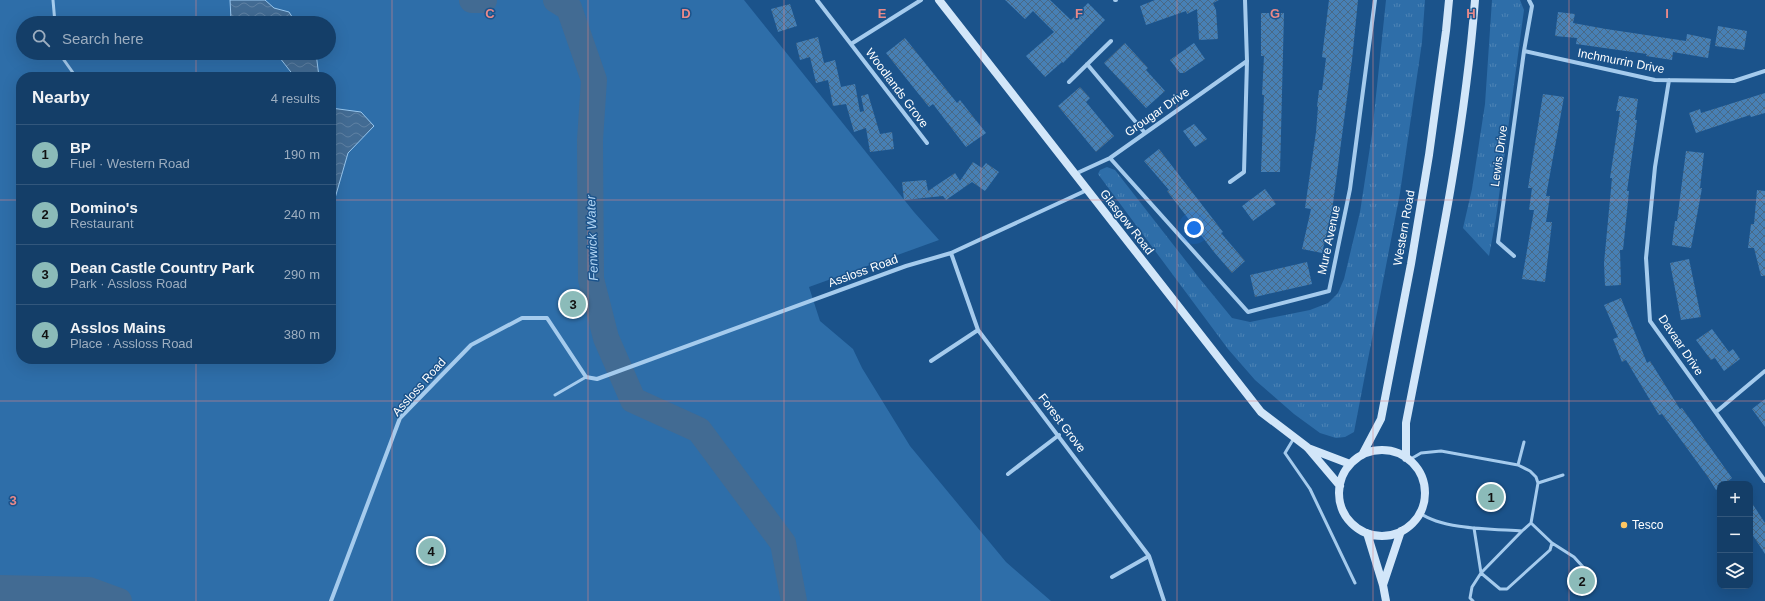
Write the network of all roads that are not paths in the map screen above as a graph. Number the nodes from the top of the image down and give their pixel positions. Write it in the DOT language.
graph roads {
  1 [pos="53,0"];
  2 [pos="817,0"];
  3 [pos="921,0"];
  4 [pos="939,0"];
  5 [pos="1245,0"];
  6 [pos="1375,0"];
  7 [pos="1449,0"];
  8 [pos="1475,0"];
  9 [pos="1529,0"];
  10 [pos="54,16"];
  11 [pos="1111,41"];
  12 [pos="851,44"];
  13 [pos="1524,52"];
  14 [pos="64,60"];
  15 [pos="1247,62"];
  16 [pos="1087,64"];
  17 [pos="1765,71"];
  18 [pos="72,72"];
  19 [pos="1669,80"];
  20 [pos="1069,82"];
  21 [pos="1144,133"];
  22 [pos="927,143"];
  23 [pos="1110,158"];
  24 [pos="1075,174"];
  25 [pos="1230,182"];
  26 [pos="1087,190"];
  27 [pos="951,253"];
  28 [pos="1514,256"];
  29 [pos="978,330"];
  30 [pos="931,361"];
  31 [pos="1765,371"];
  32 [pos="586,377"];
  33 [pos="555,395"];
  34 [pos="1716,412"];
  35 [pos="1059,434"];
  36 [pos="1294,438"];
  37 [pos="1524,442"];
  38 [pos="1307,447"];
  39 [pos="1362,455"];
  40 [pos="1408,459"];
  41 [pos="1350,464"];
  42 [pos="1518,465"];
  43 [pos="1008,474"];
  44 [pos="1563,475"];
  45 [pos="1765,481"];
  46 [pos="1538,483"];
  47 [pos="1340,486"];
  48 [pos="1420,513"];
  49 [pos="1531,523"];
  50 [pos="1474,528"];
  51 [pos="1402,531"];
  52 [pos="1522,531"];
  53 [pos="1368,533"];
  54 [pos="1552,543"];
  55 [pos="1149,556"];
  56 [pos="1481,572"];
  57 [pos="1112,576"];
  58 [pos="1594,579"];
  59 [pos="1355,583"];
  60 [pos="1383,585"];
  61 [pos="331,601"];
  62 [pos="1164,601"];
  63 [pos="1386,601"];
  64 [pos="1473,601"];
  1 -- 10 [label="lane"];
  2 -- 12 [label="street, Woodlands Grove"];
  3 -- 12 [label="street, Woodlands Grove"];
  4 -- 24 [label="main road, Glasgow Road"];
  5 -- 15 [label="street"];
  6 -- 23 [label="street, Mure Avenue"];
  7 -- 39 [label="main road, Western Road"];
  8 -- 40 [label="main road"];
  9 -- 13 [label="street"];
  11 -- 16 [label="street"];
  12 -- 22 [label="street, Woodlands Grove"];
  13 -- 19 [label="street, Inchmurrin Drive"];
  13 -- 28 [label="street, Lewis Drive"];
  14 -- 18 [label="lane"];
  15 -- 21 [label="street, Grougar Drive"];
  15 -- 25 [label="street"];
  16 -- 20 [label="street"];
  16 -- 21 [label="street"];
  17 -- 19 [label="street, Inchmurrin Drive"];
  19 -- 34 [label="street, Davaar Drive"];
  21 -- 23 [label="street, Grougar Drive"];
  23 -- 24 [label="street, Grougar Drive"];
  24 -- 26 [label="main road, Glasgow Road"];
  26 -- 27 [label="street, Assloss Road"];
  26 -- 36 [label="main road, Glasgow Road"];
  27 -- 29 [label="street, Forest Grove"];
  27 -- 32 [label="street, Assloss Road"];
  29 -- 30 [label="street"];
  29 -- 35 [label="street, Forest Grove"];
  31 -- 34 [label="street"];
  32 -- 33 [label="lane"];
  32 -- 61 [label="street, Assloss Road"];
  34 -- 45 [label="street, Davaar Drive"];
  35 -- 43 [label="street"];
  35 -- 55 [label="street, Forest Grove"];
  36 -- 38 [label="main road, Glasgow Road"];
  36 -- 59 [label="lane"];
  37 -- 42 [label="lane"];
  38 -- 41 [label="main road, Glasgow Road"];
  38 -- 47 [label="main road, Glasgow Road"];
  39 -- 40 [label="main road"];
  39 -- 41 [label="main road"];
  40 -- 42 [label="lane"];
  40 -- 48 [label="main road"];
  41 -- 47 [label="main road"];
  42 -- 46 [label="lane"];
  44 -- 46 [label="lane"];
  46 -- 49 [label="lane"];
  47 -- 53 [label="main road"];
  48 -- 50 [label="lane"];
  48 -- 51 [label="main road"];
  49 -- 52 [label="lane"];
  49 -- 54 [label="lane"];
  50 -- 52 [label="lane"];
  50 -- 56 [label="lane"];
  51 -- 53 [label="main road"];
  51 -- 60 [label="main road"];
  52 -- 56 [label="lane"];
  53 -- 60 [label="main road"];
  54 -- 56 [label="lane"];
  54 -- 58 [label="lane"];
  55 -- 57 [label="street"];
  55 -- 62 [label="street, Forest Grove"];
  56 -- 64 [label="lane"];
  60 -- 63 [label="main road"];
}
